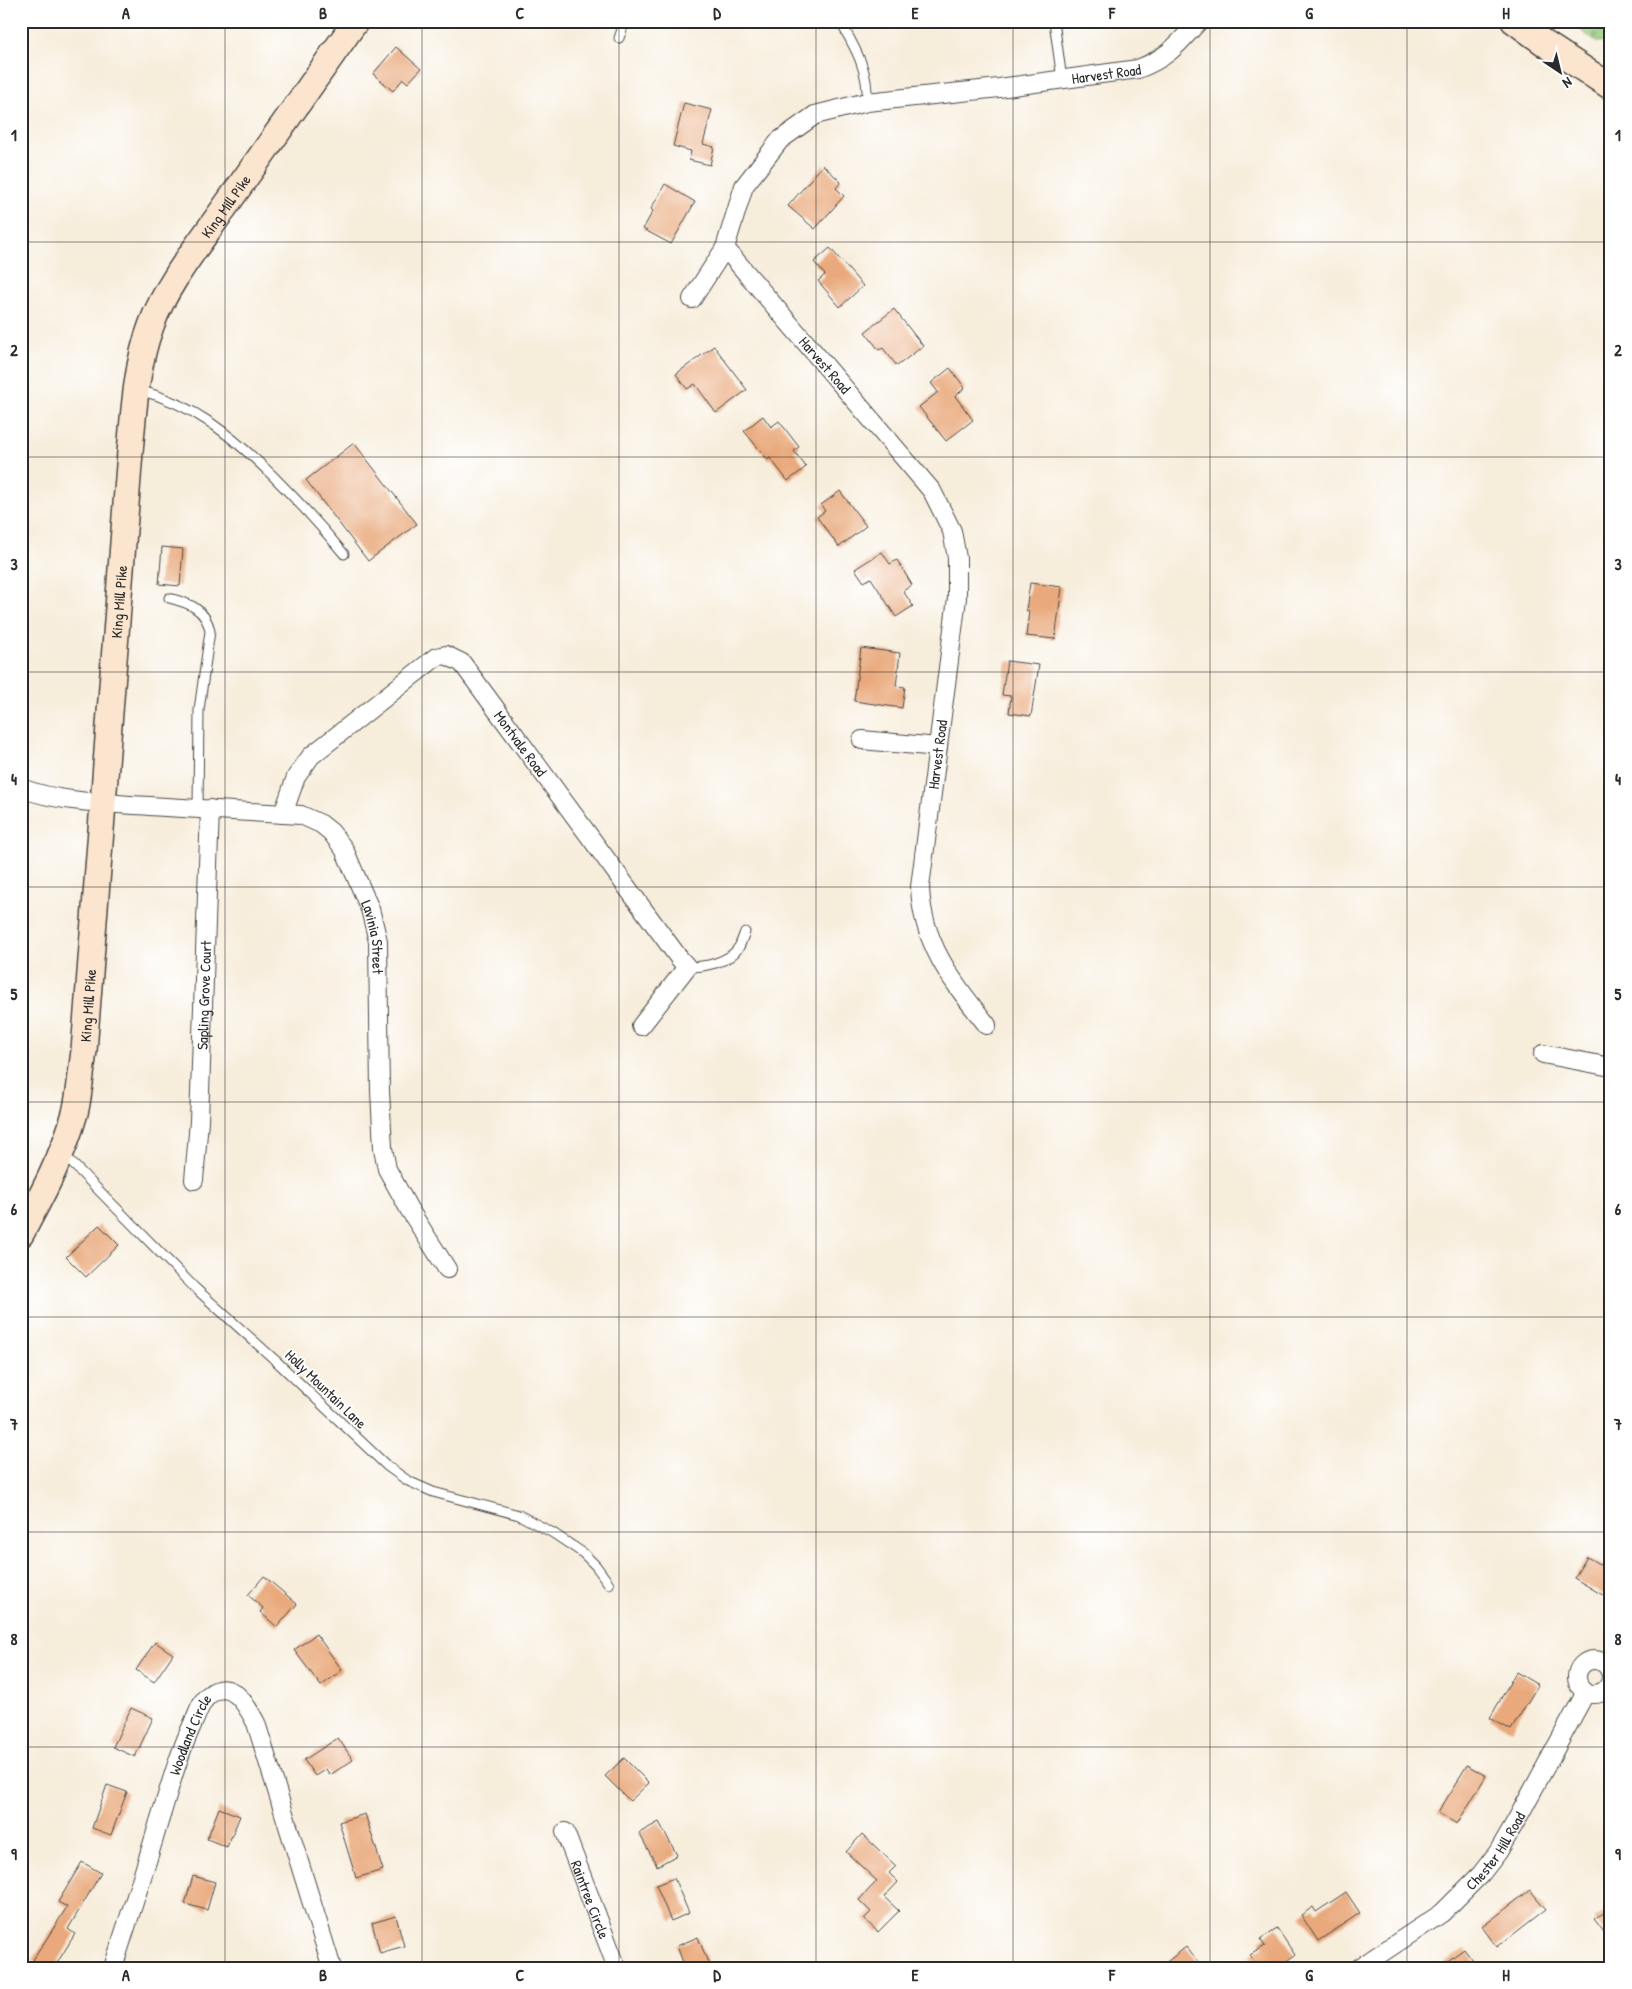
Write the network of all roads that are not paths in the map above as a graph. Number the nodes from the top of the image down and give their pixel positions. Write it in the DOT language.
graph roads {
  1 [pos="356,21"];
  2 [pos="625,21"];
  3 [pos="840,21"];
  4 [pos="1054,21"];
  5 [pos="1199,21"];
  6 [pos="1514,21"];
  7 [pos="619,38"];
  8 [pos="1062,80"];
  9 [pos="1611,87"];
  10 [pos="867,102"];
  11 [pos="725,248"];
  12 [pos="692,299"];
  13 [pos="136,389"];
  14 [pos="344,554"];
  15 [pos="169,598"];
  16 [pos="862,740"];
  17 [pos="938,747"];
  18 [pos="21,788"];
  19 [pos="103,803"];
  20 [pos="204,809"];
  21 [pos="283,814"];
  22 [pos="745,932"];
  23 [pos="687,967"];
  24 [pos="987,1025"];
  25 [pos="641,1026"];
  26 [pos="1543,1054"];
  27 [pos="1611,1067"];
  28 [pos="61,1152"];
  29 [pos="194,1180"];
  30 [pos="21,1234"];
  31 [pos="447,1269"];
  32 [pos="609,1584"];
  33 [pos="1586,1692"];
  34 [pos="565,1832"];
  35 [pos="114,1968"];
  36 [pos="332,1968"];
  37 [pos="617,1968"];
  38 [pos="1359,1968"];
  1 -- 13 [label="main road, King Mill Pike"];
  2 -- 7 [label="lane"];
  3 -- 10 [label="lane"];
  4 -- 8 [label="lane"];
  5 -- 8 [label="street, Harvest Road"];
  6 -- 9 [label="main road"];
  8 -- 10 [label="street, Harvest Road"];
  10 -- 11 [label="street, Harvest Road"];
  11 -- 12 [label="street"];
  11 -- 17 [label="street, Harvest Road"];
  13 -- 14 [label="lane"];
  13 -- 19 [label="main road, King Mill Pike"];
  15 -- 20 [label="lane"];
  16 -- 17 [label="street"];
  17 -- 24 [label="street, Harvest Road"];
  18 -- 19 [label="street, Lavinia Street"];
  19 -- 20 [label="street, Lavinia Street"];
  19 -- 28 [label="main road, King Mill Pike"];
  20 -- 21 [label="street, Lavinia Street"];
  20 -- 29 [label="street, Sapling Grove Court"];
  21 -- 23 [label="street, Montvale Road"];
  21 -- 31 [label="street, Lavinia Street"];
  22 -- 23 [label="lane"];
  23 -- 25 [label="street"];
  26 -- 27 [label="street"];
  28 -- 30 [label="main road, King Mill Pike"];
  28 -- 32 [label="lane, Holly Mountain Lane"];
  33 -- 38 [label="street, Chester Hill Road"];
  34 -- 37 [label="street, Raintree Circle"];
  35 -- 36 [label="street, Woodland Circle"];
}
